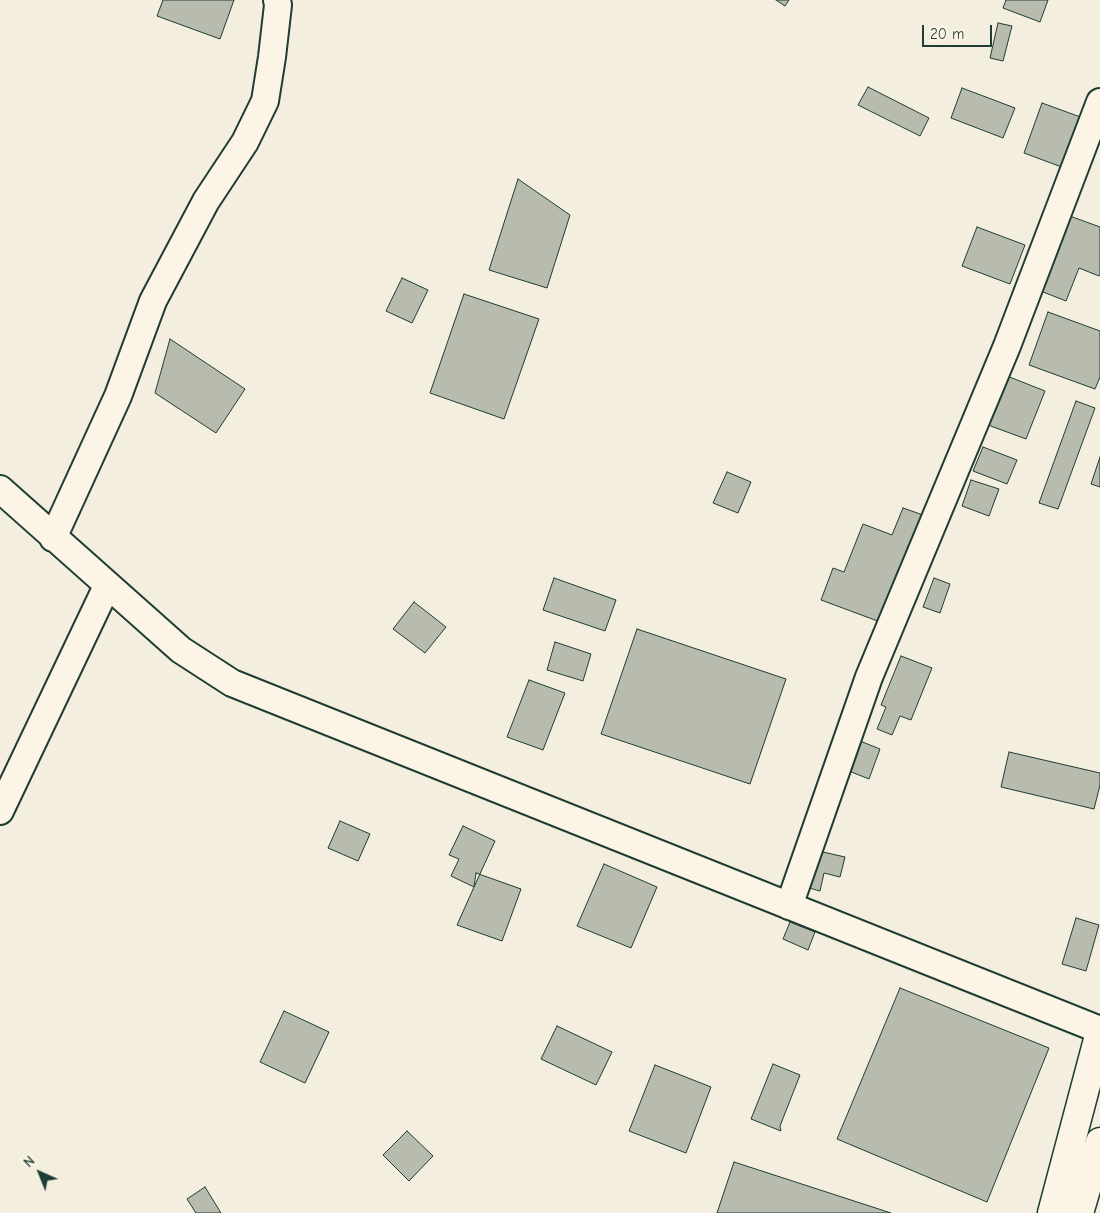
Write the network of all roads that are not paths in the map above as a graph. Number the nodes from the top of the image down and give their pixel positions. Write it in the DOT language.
graph roads {
  1 [pos="277,0"];
  2 [pos="1100,102"];
  3 [pos="0,489"];
  4 [pos="53,538"];
  5 [pos="107,586"];
  6 [pos="0,811"];
  7 [pos="790,906"];
  8 [pos="1100,1031"];
  9 [pos="1100,1142"];
  10 [pos="1052,1213"];
  11 [pos="1079,1213"];
  1 -- 4 [label="street"];
  2 -- 7 [label="street"];
  3 -- 4 [label="street"];
  4 -- 5 [label="street"];
  5 -- 6 [label="street"];
  5 -- 7 [label="street"];
  7 -- 8 [label="street"];
  8 -- 10 [label="highway"];
  9 -- 11 [label="highway"];
}
